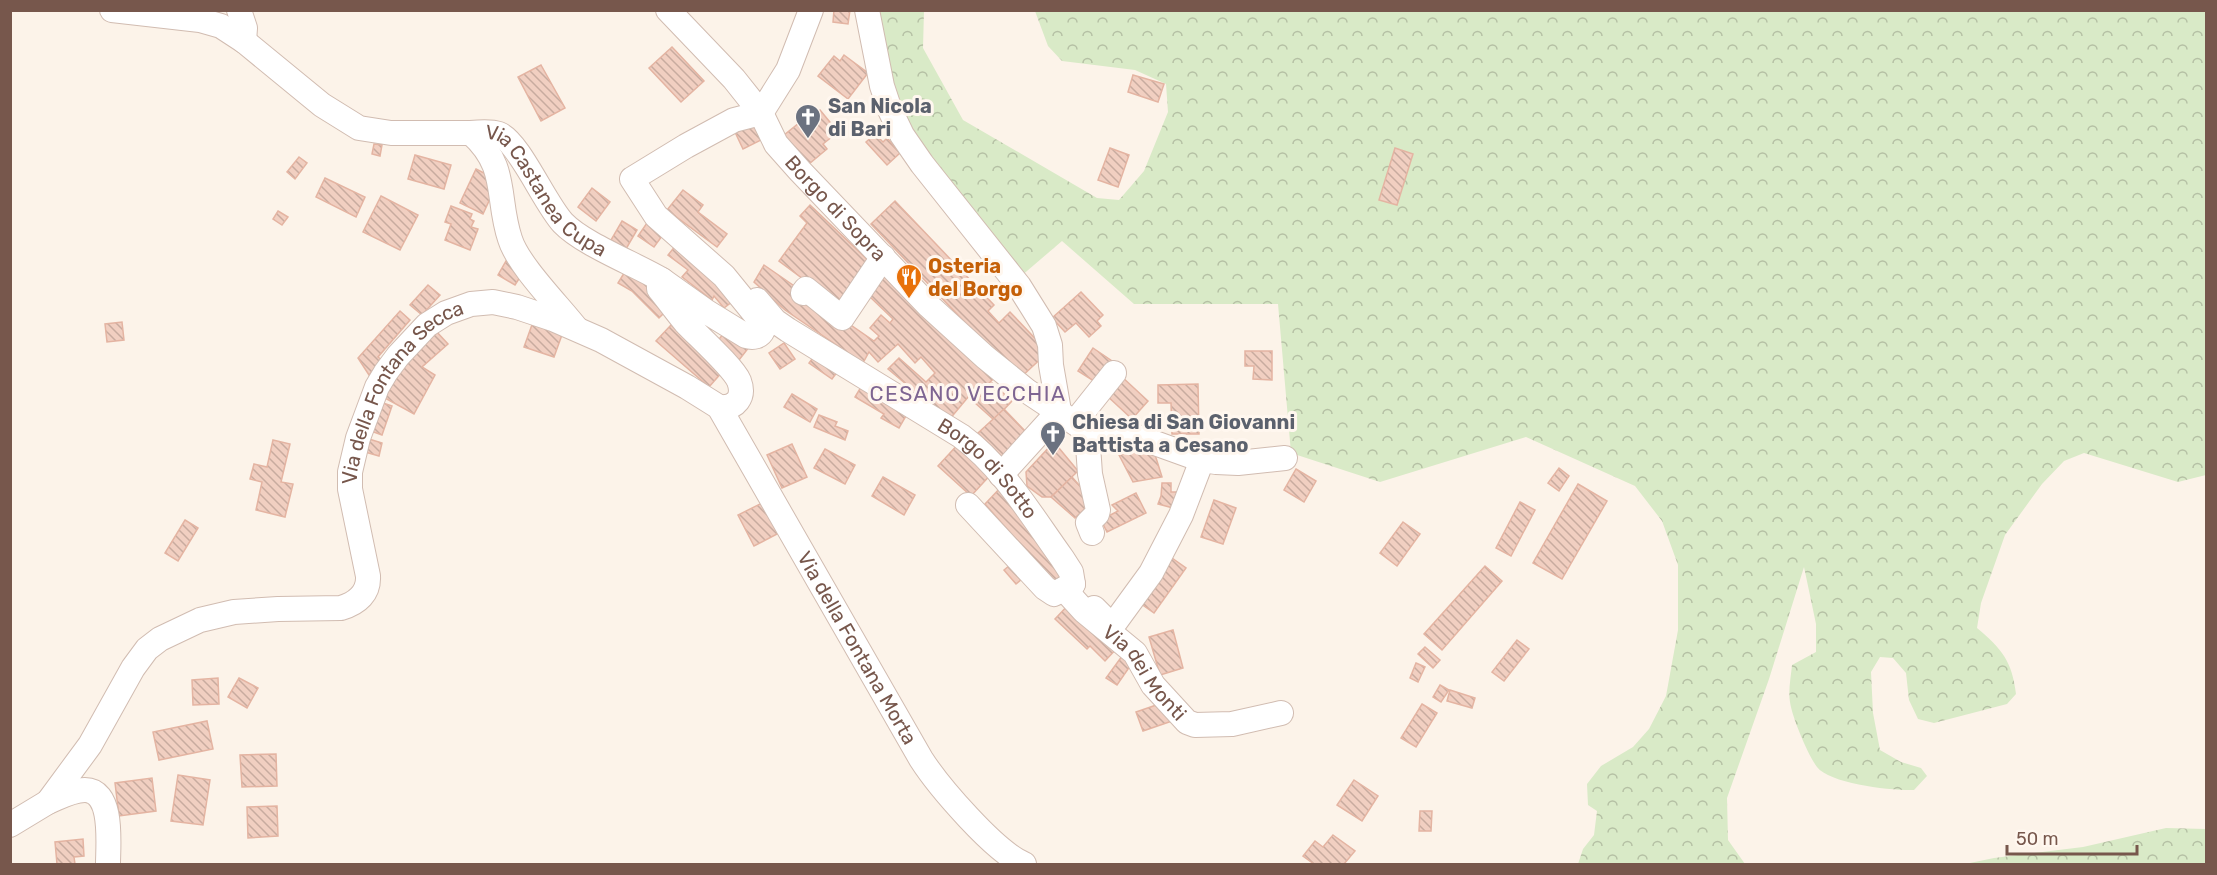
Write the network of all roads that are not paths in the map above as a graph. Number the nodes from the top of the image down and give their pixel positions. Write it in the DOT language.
graph roads {
  1 [pos="112,10"];
  2 [pos="239,10"];
  3 [pos="668,10"];
  4 [pos="811,10"];
  5 [pos="867,10"];
  6 [pos="244,41"];
  7 [pos="761,113"];
  8 [pos="471,133"];
  9 [pos="883,257"];
  10 [pos="724,276"];
  11 [pos="662,280"];
  12 [pos="803,293"];
  13 [pos="576,328"];
  14 [pos="1114,373"];
  15 [pos="719,407"];
  16 [pos="1074,422"];
  17 [pos="1285,458"];
  18 [pos="1202,460"];
  19 [pos="1001,475"];
  20 [pos="968,505"];
  21 [pos="1092,532"];
  22 [pos="1068,586"];
  23 [pos="1281,713"];
  24 [pos="48,802"];
  25 [pos="10,825"];
  26 [pos="108,864"];
  27 [pos="1024,864"];
  1 -- 6 [label="street, Via Castanea Cupa"];
  2 -- 6 [label="street"];
  3 -- 7 [label="street, Borgo di Sopra"];
  4 -- 7 [label="street"];
  5 -- 16 [label="street"];
  6 -- 8 [label="street, Via Castanea Cupa"];
  7 -- 9 [label="street, Borgo di Sopra"];
  7 -- 10 [label="street, Borgo di Sotto"];
  8 -- 11 [label="street, Via Castanea Cupa"];
  8 -- 13 [label="street"];
  9 -- 12 [label="street"];
  9 -- 16 [label="street, Borgo di Sopra"];
  10 -- 11 [label="street, Via Castanea Cupa"];
  10 -- 19 [label="street, Borgo di Sotto"];
  11 -- 15 [label="street"];
  13 -- 15 [label="street, Via della Fontana Secca"];
  13 -- 24 [label="street, Via della Fontana Secca"];
  14 -- 16 [label="street"];
  15 -- 27 [label="street, Via della Fontana Morta"];
  16 -- 18 [label="street"];
  16 -- 19 [label="street"];
  16 -- 21 [label="street"];
  17 -- 18 [label="street"];
  18 -- 22 [label="street"];
  19 -- 22 [label="street, Borgo di Sotto"];
  20 -- 22 [label="street"];
  22 -- 23 [label="street, Via dei Monti"];
  24 -- 25 [label="street, Via della Fontana Secca"];
  24 -- 26 [label="street"];
}
